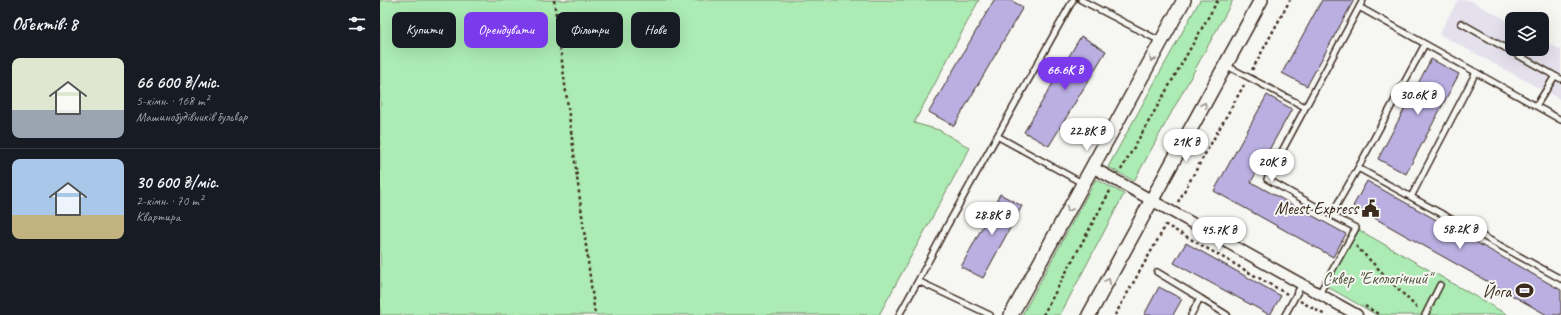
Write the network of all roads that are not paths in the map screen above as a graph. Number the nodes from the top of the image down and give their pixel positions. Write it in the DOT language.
graph roads {
  1 [pos="1073,0"];
  2 [pos="1081,0"];
  3 [pos="1184,0"];
  4 [pos="1262,0"];
  5 [pos="1362,0"];
  6 [pos="1359,7"];
  7 [pos="1462,23"];
  8 [pos="1162,42"];
  9 [pos="1425,44"];
  10 [pos="1226,65"];
  11 [pos="1476,72"];
  12 [pos="1555,76"];
  13 [pos="1561,79"];
  14 [pos="1536,106"];
  15 [pos="1305,107"];
  16 [pos="1561,120"];
  17 [pos="997,136"];
  18 [pos="1092,167"];
  19 [pos="1358,168"];
  20 [pos="1083,183"];
  21 [pos="1411,197"];
  22 [pos="1151,200"];
  23 [pos="1331,215"];
  24 [pos="1157,272"];
  25 [pos="1561,279"];
  26 [pos="918,281"];
  27 [pos="1302,284"];
  28 [pos="1440,285"];
  29 [pos="1319,294"];
  30 [pos="1200,298"];
  31 [pos="899,315"];
  32 [pos="990,315"];
  33 [pos="1011,315"];
  34 [pos="1089,315"];
  35 [pos="1191,315"];
  36 [pos="1227,315"];
  37 [pos="1285,315"];
  38 [pos="1358,315"];
  39 [pos="1425,315"];
  1 -- 17 [label="lane"];
  2 -- 8 [label="lane"];
  3 -- 8 [label="street"];
  4 -- 10 [label="street"];
  5 -- 6 [label="lane"];
  6 -- 9 [label="lane"];
  6 -- 15 [label="lane"];
  7 -- 12 [label="lane"];
  8 -- 18 [label="street, one-way"];
  9 -- 11 [label="lane"];
  9 -- 19 [label="lane"];
  10 -- 15 [label="lane"];
  22 -- 10 [label="street, one-way"];
  11 -- 14 [label="lane"];
  11 -- 21 [label="lane"];
  12 -- 13 [label="lane"];
  12 -- 14 [label="lane"];
  14 -- 16 [label="lane"];
  15 -- 23 [label="lane"];
  17 -- 20 [label="lane"];
  17 -- 26 [label="lane"];
  18 -- 20 [label="street"];
  18 -- 22 [label="street"];
  19 -- 21 [label="lane"];
  19 -- 23 [label="lane"];
  20 -- 33 [label="street, one-way"];
  21 -- 25 [label="lane"];
  22 -- 27 [label="street"];
  34 -- 22 [label="street, one-way"];
  23 -- 29 [label="lane"];
  24 -- 30 [label="lane"];
  26 -- 31 [label="lane"];
  26 -- 32 [label="lane"];
  27 -- 29 [label="street"];
  27 -- 37 [label="lane"];
  28 -- 39 [label="lane"];
  29 -- 38 [label="street"];
  30 -- 35 [label="lane"];
  30 -- 36 [label="lane"];
}
